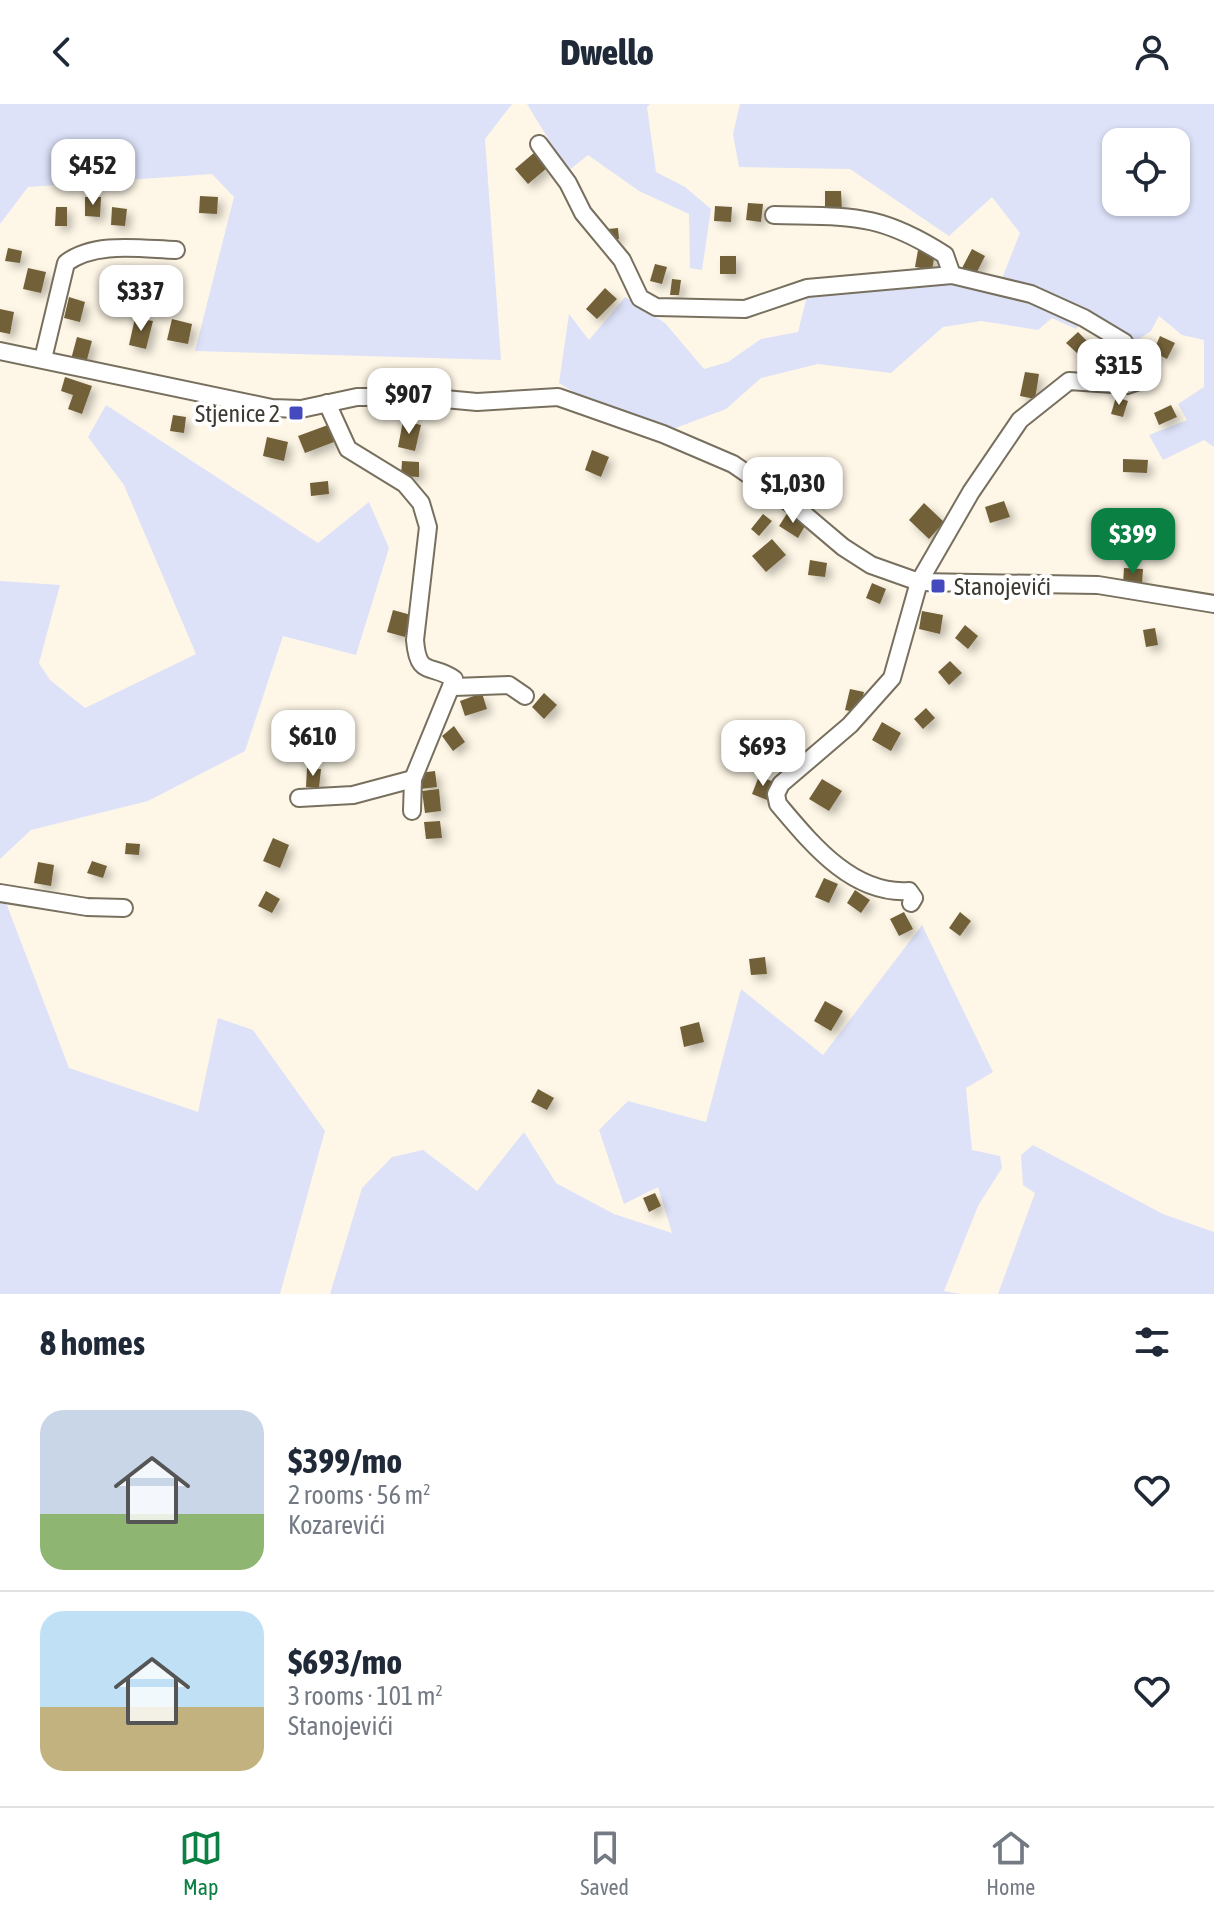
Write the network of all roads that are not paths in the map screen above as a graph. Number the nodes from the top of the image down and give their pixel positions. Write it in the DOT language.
graph roads {
  1 [pos="539,144"];
  2 [pos="774,215"];
  3 [pos="176,250"];
  4 [pos="952,275"];
  5 [pos="0,351"];
  6 [pos="43,359"];
  7 [pos="327,403"];
  8 [pos="919,582"];
  9 [pos="1214,604"];
  10 [pos="454,687"];
  11 [pos="525,696"];
  12 [pos="413,779"];
  13 [pos="299,798"];
  14 [pos="412,811"];
  15 [pos="0,893"];
  16 [pos="911,903"];
  17 [pos="124,908"];
  1 -- 4 [label="street"];
  2 -- 4 [label="street"];
  3 -- 6 [label="street"];
  4 -- 8 [label="street"];
  5 -- 6 [label="street"];
  6 -- 7 [label="street"];
  7 -- 8 [label="street"];
  7 -- 10 [label="street"];
  8 -- 9 [label="street"];
  8 -- 16 [label="street"];
  10 -- 11 [label="street"];
  10 -- 12 [label="street"];
  12 -- 13 [label="street"];
  12 -- 14 [label="street"];
  15 -- 17 [label="street"];
}
